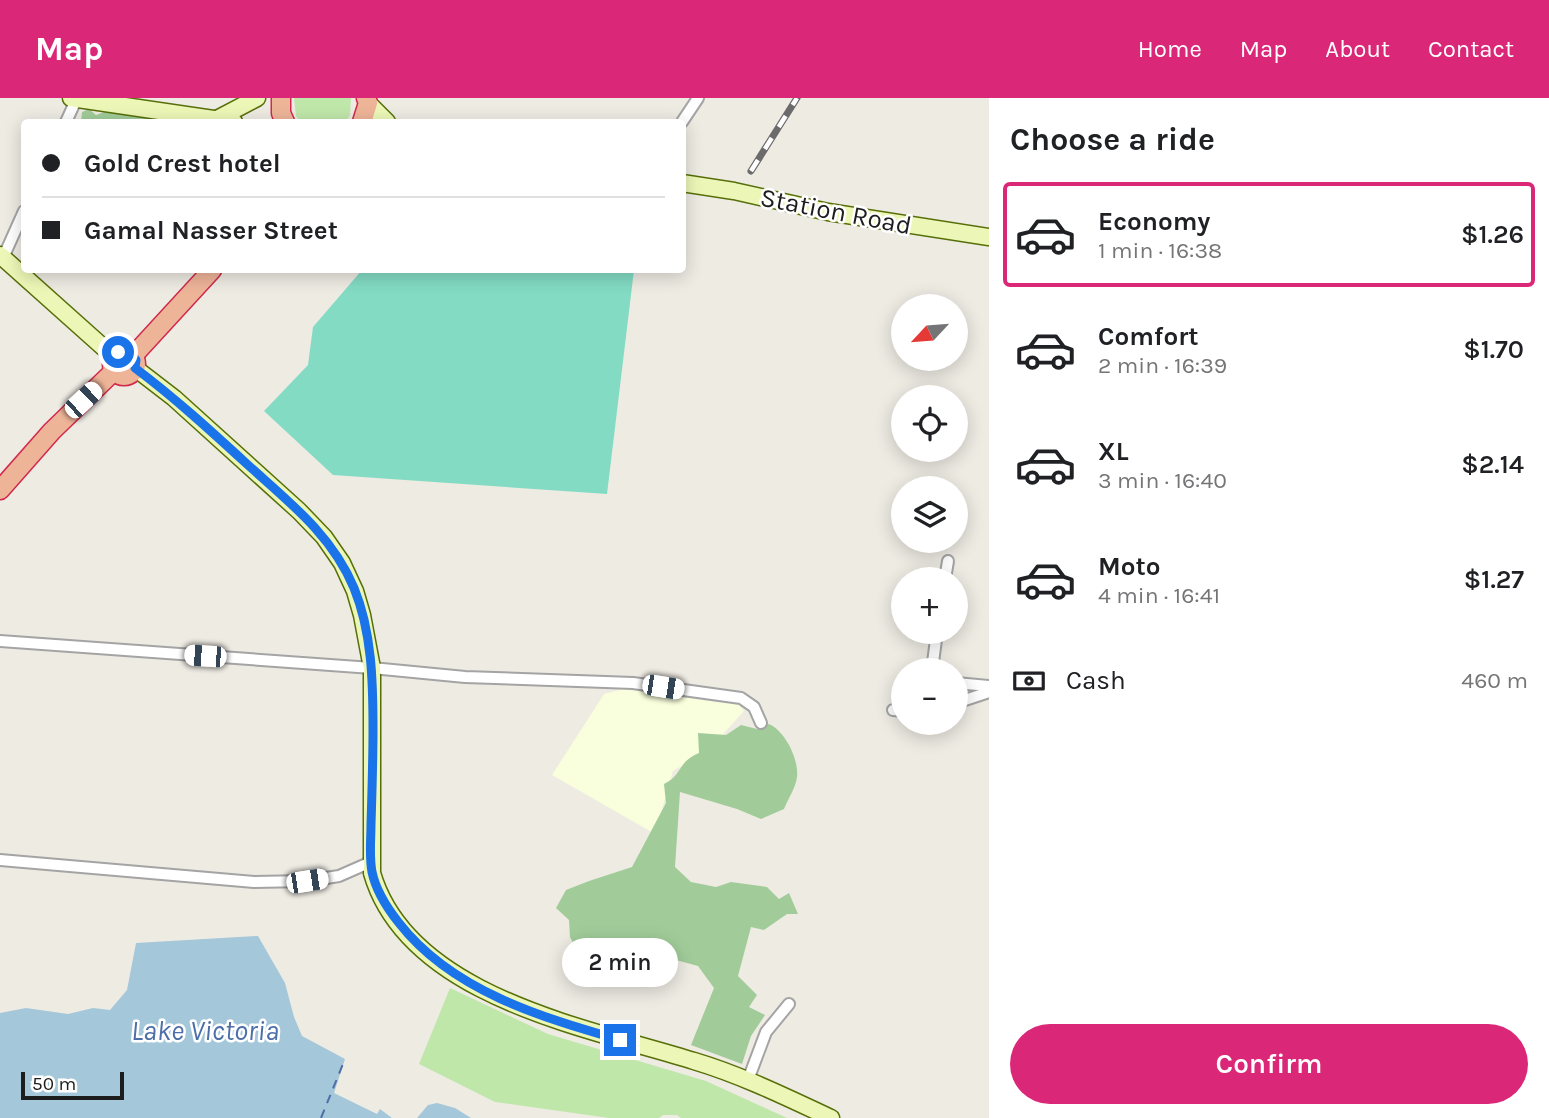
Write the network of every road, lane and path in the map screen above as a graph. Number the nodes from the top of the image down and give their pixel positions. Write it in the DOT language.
graph roads {
  1 [pos="75,98"];
  2 [pos="257,98"];
  3 [pos="698,98"];
  4 [pos="370,100"];
  5 [pos="67,119"];
  6 [pos="217,119"];
  7 [pos="363,119"];
  8 [pos="385,119"];
  9 [pos="684,119"];
  10 [pos="686,184"];
  11 [pos="21,217"];
  12 [pos="989,237"];
  13 [pos="1,256"];
  14 [pos="209,273"];
  15 [pos="134,362"];
  16 [pos="113,364"];
  17 [pos="0,490"];
  18 [pos="948,561"];
  19 [pos="947,567"];
  20 [pos="0,641"];
  21 [pos="372,668"];
  22 [pos="968,684"];
  23 [pos="989,685"];
  24 [pos="989,692"];
  25 [pos="968,699"];
  26 [pos="761,723"];
  27 [pos="0,859"];
  28 [pos="370,862"];
  29 [pos="789,1004"];
  30 [pos="748,1080"];
  31 [pos="831,1118"];
  1 -- 5 [label="street"];
  1 -- 6 [label="main road"];
  2 -- 6 [label="main road"];
  3 -- 9 [label="street"];
  4 -- 7 [label="highway"];
  4 -- 8 [label="main road"];
  10 -- 12 [label="main road, Station Road"];
  11 -- 13 [label="street"];
  13 -- 16 [label="main road"];
  14 -- 15 [label="highway"];
  15 -- 16 [label="highway"];
  15 -- 21 [label="main road"];
  16 -- 17 [label="highway"];
  18 -- 19 [label="street"];
  20 -- 21 [label="street"];
  21 -- 26 [label="street"];
  21 -- 28 [label="main road"];
  22 -- 23 [label="street"];
  24 -- 25 [label="street"];
  27 -- 28 [label="street"];
  28 -- 30 [label="main road"];
  29 -- 30 [label="street"];
  30 -- 31 [label="main road"];
}
